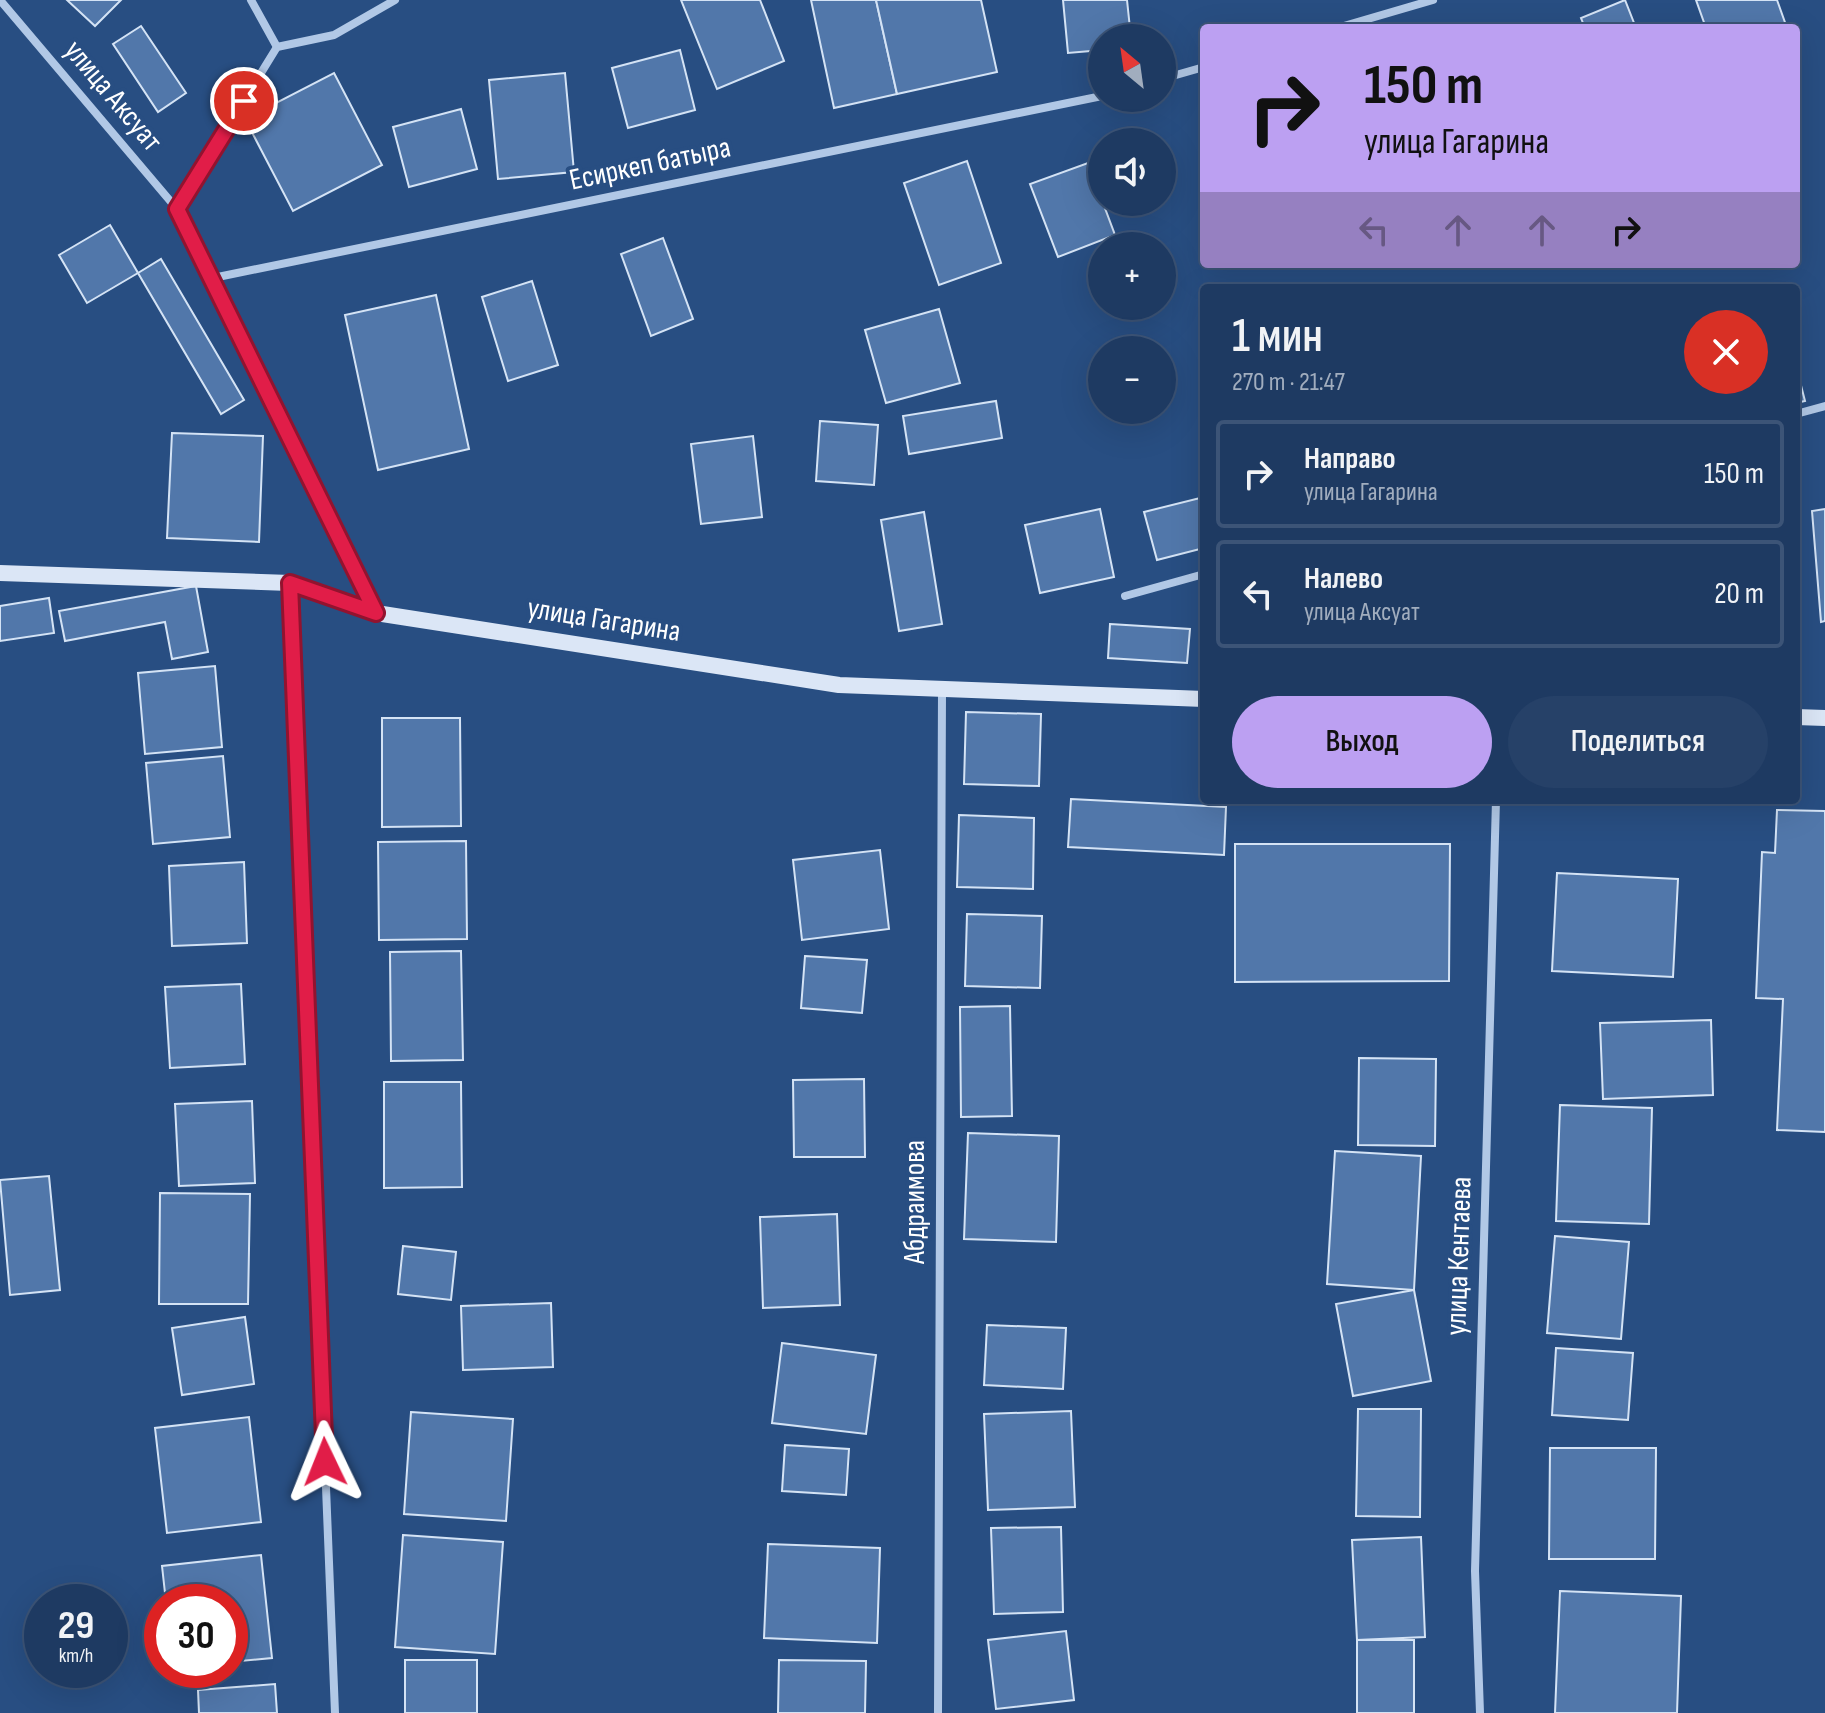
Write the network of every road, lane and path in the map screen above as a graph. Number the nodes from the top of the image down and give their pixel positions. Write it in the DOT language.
graph roads {
  1 [pos="0,0"];
  2 [pos="251,0"];
  3 [pos="395,0"];
  4 [pos="1433,0"];
  5 [pos="1351,24"];
  6 [pos="277,47"];
  7 [pos="1200,68"];
  8 [pos="1176,75"];
  9 [pos="1088,99"];
  10 [pos="177,209"];
  11 [pos="208,279"];
  12 [pos="1825,406"];
  13 [pos="1800,413"];
  14 [pos="0,573"];
  15 [pos="1200,575"];
  16 [pos="290,583"];
  17 [pos="1125,596"];
  18 [pos="376,613"];
  19 [pos="942,691"];
  20 [pos="1200,699"];
  21 [pos="1800,717"];
  22 [pos="1825,718"];
  23 [pos="1496,804"];
  24 [pos="335,1713"];
  25 [pos="938,1713"];
  26 [pos="1480,1713"];
  1 -- 10 [label="street, улица Аксуат"];
  2 -- 6 [label="street"];
  3 -- 6 [label="street"];
  4 -- 5 [label="street"];
  6 -- 10 [label="street"];
  7 -- 8 [label="street"];
  9 -- 11 [label="street, Есиркеп батыра"];
  10 -- 11 [label="street, улица Аксуат"];
  11 -- 18 [label="street, улица Аксуат"];
  12 -- 13 [label="street"];
  14 -- 16 [label="main road, улица Гагарина"];
  15 -- 17 [label="street"];
  16 -- 18 [label="main road, улица Гагарина"];
  16 -- 24 [label="street"];
  18 -- 19 [label="main road, улица Гагарина"];
  19 -- 20 [label="main road, улица Гагарина"];
  19 -- 25 [label="street, Абдраимова"];
  21 -- 22 [label="main road"];
  23 -- 26 [label="street, улица Кентаева"];
}
